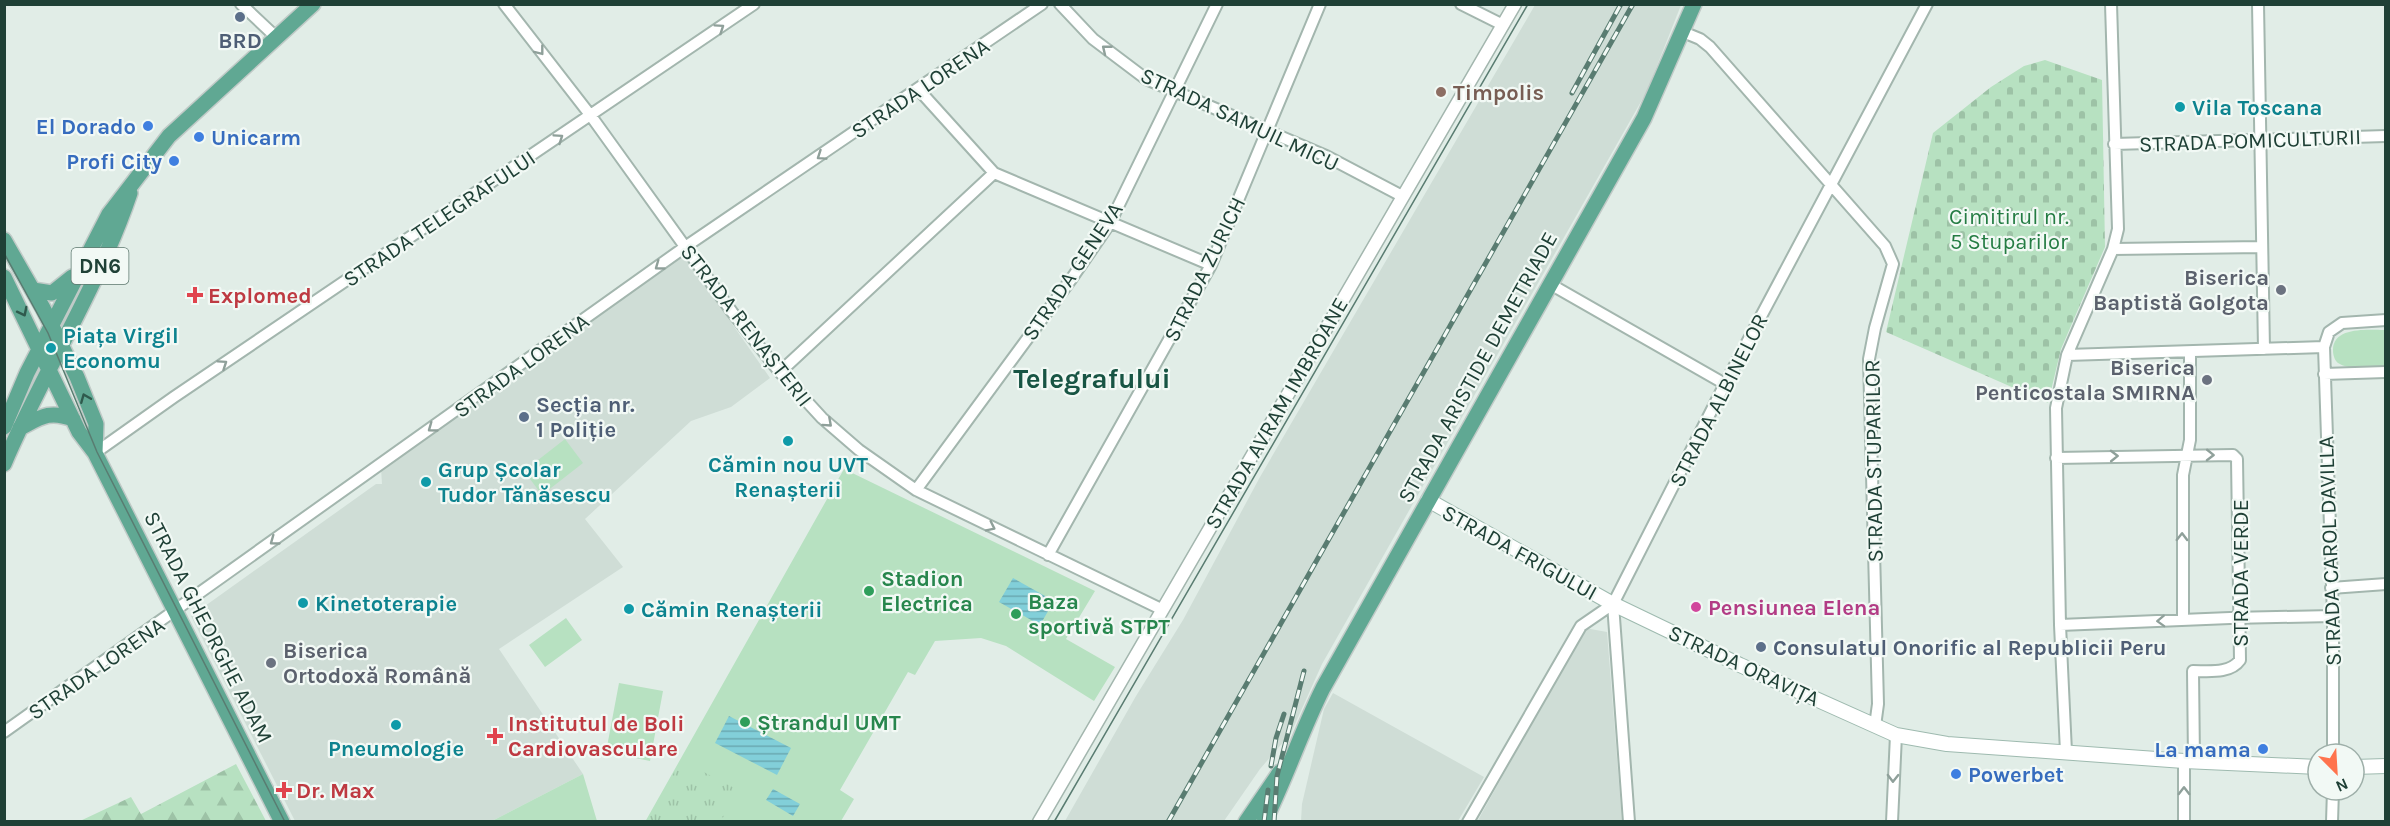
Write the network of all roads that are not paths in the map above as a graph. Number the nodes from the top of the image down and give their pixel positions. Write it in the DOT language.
graph roads {
  1 [pos="241,4"];
  2 [pos="313,4"];
  3 [pos="504,4"];
  4 [pos="754,4"];
  5 [pos="1042,4"];
  6 [pos="1060,4"];
  7 [pos="1217,4"];
  8 [pos="1320,4"];
  9 [pos="1461,4"];
  10 [pos="1515,4"];
  11 [pos="1694,4"];
  12 [pos="1927,4"];
  13 [pos="2111,4"];
  14 [pos="2258,4"];
  15 [pos="1503,25"];
  16 [pos="1683,32"];
  17 [pos="277,38"];
  18 [pos="920,90"];
  19 [pos="1173,92"];
  20 [pos="591,116"];
  21 [pos="1269,130"];
  22 [pos="2385,136"];
  23 [pos="2261,139"];
  24 [pos="2114,144"];
  25 [pos="994,173"];
  26 [pos="1831,183"];
  27 [pos="133,184"];
  28 [pos="1402,196"];
  29 [pos="1110,223"];
  30 [pos="4,240"];
  31 [pos="685,247"];
  32 [pos="2262,247"];
  33 [pos="2113,249"];
  34 [pos="1211,265"];
  35 [pos="78,273"];
  36 [pos="4,277"];
  37 [pos="1550,284"];
  38 [pos="33,290"];
  39 [pos="2385,320"];
  40 [pos="51,325"];
  41 [pos="61,346"];
  42 [pos="2324,347"];
  43 [pos="40,348"];
  44 [pos="2264,349"];
  45 [pos="2190,352"];
  46 [pos="2067,355"];
  47 [pos="50,369"];
  48 [pos="780,372"];
  49 [pos="2385,372"];
  50 [pos="2324,374"];
  51 [pos="1725,384"];
  52 [pos="73,419"];
  53 [pos="4,427"];
  54 [pos="20,428"];
  55 [pos="95,453"];
  56 [pos="2187,454"];
  57 [pos="2056,458"];
  58 [pos="4,464"];
  59 [pos="916,490"];
  60 [pos="1428,500"];
  61 [pos="1048,555"];
  62 [pos="2385,585"];
  63 [pos="2331,588"];
  64 [pos="1612,604"];
  65 [pos="1161,609"];
  66 [pos="176,611"];
  67 [pos="2333,616"];
  68 [pos="2240,618"];
  69 [pos="2183,620"];
  70 [pos="2060,626"];
  71 [pos="1875,726"];
  72 [pos="4,732"];
  73 [pos="1896,735"];
  74 [pos="2333,742"];
  75 [pos="1295,750"];
  76 [pos="2066,752"];
  77 [pos="2189,761"];
  78 [pos="2306,766"];
  79 [pos="2385,766"];
  80 [pos="2366,767"];
  81 [pos="2333,802"];
  82 [pos="282,822"];
  83 [pos="1039,822"];
  84 [pos="1246,822"];
  85 [pos="1264,822"];
  86 [pos="1468,822"];
  87 [pos="1629,822"];
  88 [pos="1892,822"];
  89 [pos="2184,822"];
  90 [pos="2332,822"];
  1 -- 17 [label="street"];
  2 -- 17 [label="main road, DN6"];
  3 -- 20 [label="street, STRADA RENAȘTERII, one-way"];
  20 -- 4 [label="street, STRADA TELEGRAFULUI, one-way"];
  5 -- 18 [label="street, STRADA LORENA"];
  19 -- 6 [label="street, STRADA SAMUIL MICU, one-way"];
  7 -- 19 [label="street, STRADA GENEVA"];
  8 -- 21 [label="street, STRADA ZURICH"];
  9 -- 15 [label="street"];
  10 -- 15 [label="street, STRADA AVRAM IMBROANE"];
  11 -- 16 [label="main road, STRADA ARISTIDE DEMETRIADE"];
  12 -- 26 [label="street, STRADA ALBINELOR"];
  13 -- 24 [label="street"];
  14 -- 23 [label="street"];
  15 -- 28 [label="street, STRADA AVRAM IMBROANE"];
  16 -- 26 [label="street, STRADA STUPARILOR"];
  16 -- 37 [label="main road, STRADA ARISTIDE DEMETRIADE"];
  17 -- 27 [label="main road, DN6"];
  18 -- 25 [label="street"];
  18 -- 31 [label="street, STRADA LORENA, one-way"];
  19 -- 21 [label="street, STRADA SAMUIL MICU"];
  19 -- 29 [label="street, STRADA GENEVA"];
  20 -- 31 [label="street, STRADA RENAȘTERII"];
  55 -- 20 [label="street, STRADA TELEGRAFULUI, one-way"];
  21 -- 28 [label="street, STRADA SAMUIL MICU"];
  21 -- 34 [label="street, STRADA ZURICH"];
  22 -- 23 [label="street, STRADA POMICULTURII"];
  23 -- 24 [label="street, STRADA POMICULTURII"];
  23 -- 32 [label="street"];
  24 -- 33 [label="street"];
  25 -- 29 [label="street"];
  25 -- 48 [label="street"];
  26 -- 51 [label="street, STRADA ALBINELOR"];
  26 -- 71 [label="street, STRADA STUPARILOR"];
  27 -- 35 [label="main road, DN6"];
  27 -- 41 [label="main road, DN6"];
  28 -- 65 [label="street, STRADA AVRAM IMBROANE"];
  29 -- 34 [label="street"];
  29 -- 59 [label="street, STRADA GENEVA"];
  30 -- 38 [label="main road, STRADA GHEORGHE ADAM"];
  31 -- 48 [label="street, STRADA RENAȘTERII"];
  31 -- 66 [label="street, STRADA LORENA, one-way"];
  32 -- 33 [label="street"];
  32 -- 44 [label="street"];
  33 -- 46 [label="street"];
  34 -- 61 [label="street, STRADA ZURICH"];
  35 -- 38 [label="main road"];
  35 -- 40 [label="main road, DN6"];
  36 -- 43 [label="main road, STRADA GHEORGHE ADAM, one-way"];
  37 -- 51 [label="street"];
  37 -- 60 [label="main road, STRADA ARISTIDE DEMETRIADE"];
  38 -- 40 [label="main road, STRADA GHEORGHE ADAM"];
  39 -- 42 [label="street"];
  40 -- 41 [label="main road, STRADA GHEORGHE ADAM"];
  40 -- 43 [label="main road, DN6"];
  41 -- 47 [label="main road, DN6"];
  55 -- 41 [label="main road, STRADA GHEORGHE ADAM, one-way"];
  42 -- 44 [label="street"];
  42 -- 50 [label="street, STRADA CAROL DAVILLA"];
  43 -- 47 [label="main road, STRADA GHEORGHE ADAM"];
  43 -- 53 [label="main road, DN6"];
  44 -- 45 [label="street"];
  45 -- 46 [label="street"];
  45 -- 56 [label="street"];
  46 -- 57 [label="street"];
  47 -- 52 [label="main road, STRADA GHEORGHE ADAM"];
  47 -- 54 [label="main road, DN6"];
  48 -- 59 [label="street, STRADA RENAȘTERII, one-way"];
  49 -- 50 [label="street"];
  50 -- 63 [label="street, STRADA CAROL DAVILLA"];
  51 -- 64 [label="street, STRADA ALBINELOR"];
  52 -- 54 [label="main road"];
  52 -- 55 [label="main road, STRADA GHEORGHE ADAM"];
  54 -- 58 [label="main road, DN6"];
  55 -- 66 [label="main road, STRADA GHEORGHE ADAM"];
  57 -- 56 [label="street, one-way"];
  56 -- 68 [label="street, STRADA VERDE, one-way"];
  69 -- 56 [label="street, one-way"];
  57 -- 70 [label="street"];
  59 -- 61 [label="street, STRADA RENAȘTERII, one-way"];
  60 -- 64 [label="main road, STRADA FRIGULUI"];
  60 -- 75 [label="main road, STRADA ARISTIDE DEMETRIADE"];
  61 -- 65 [label="street, STRADA RENAȘTERII"];
  62 -- 63 [label="street"];
  63 -- 67 [label="street, STRADA CAROL DAVILLA"];
  64 -- 71 [label="main road, STRADA ORAVIȚA"];
  64 -- 86 [label="street"];
  64 -- 87 [label="street"];
  65 -- 83 [label="street, STRADA AVRAM IMBROANE"];
  66 -- 72 [label="street, STRADA LORENA"];
  66 -- 82 [label="main road, STRADA GHEORGHE ADAM"];
  67 -- 68 [label="street"];
  67 -- 74 [label="street, STRADA CAROL DAVILLA"];
  68 -- 69 [label="street"];
  68 -- 77 [label="street, STRADA VERDE"];
  69 -- 70 [label="street, one-way"];
  70 -- 76 [label="street"];
  71 -- 73 [label="main road, STRADA ORAVIȚA"];
  73 -- 76 [label="main road, STRADA ORAVIȚA"];
  73 -- 88 [label="street, one-way"];
  75 -- 84 [label="main road, STRADA ARISTIDE DEMETRIADE"];
  75 -- 85 [label="main road, STRADA ARISTIDE DEMETRIADE"];
  76 -- 77 [label="main road, STRADA ORAVIȚA"];
  77 -- 78 [label="main road, STRADA ORAVIȚA"];
  89 -- 77 [label="street, STRADA VERDE, one-way"];
  79 -- 80 [label="main road"];
  81 -- 90 [label="street"];
}
